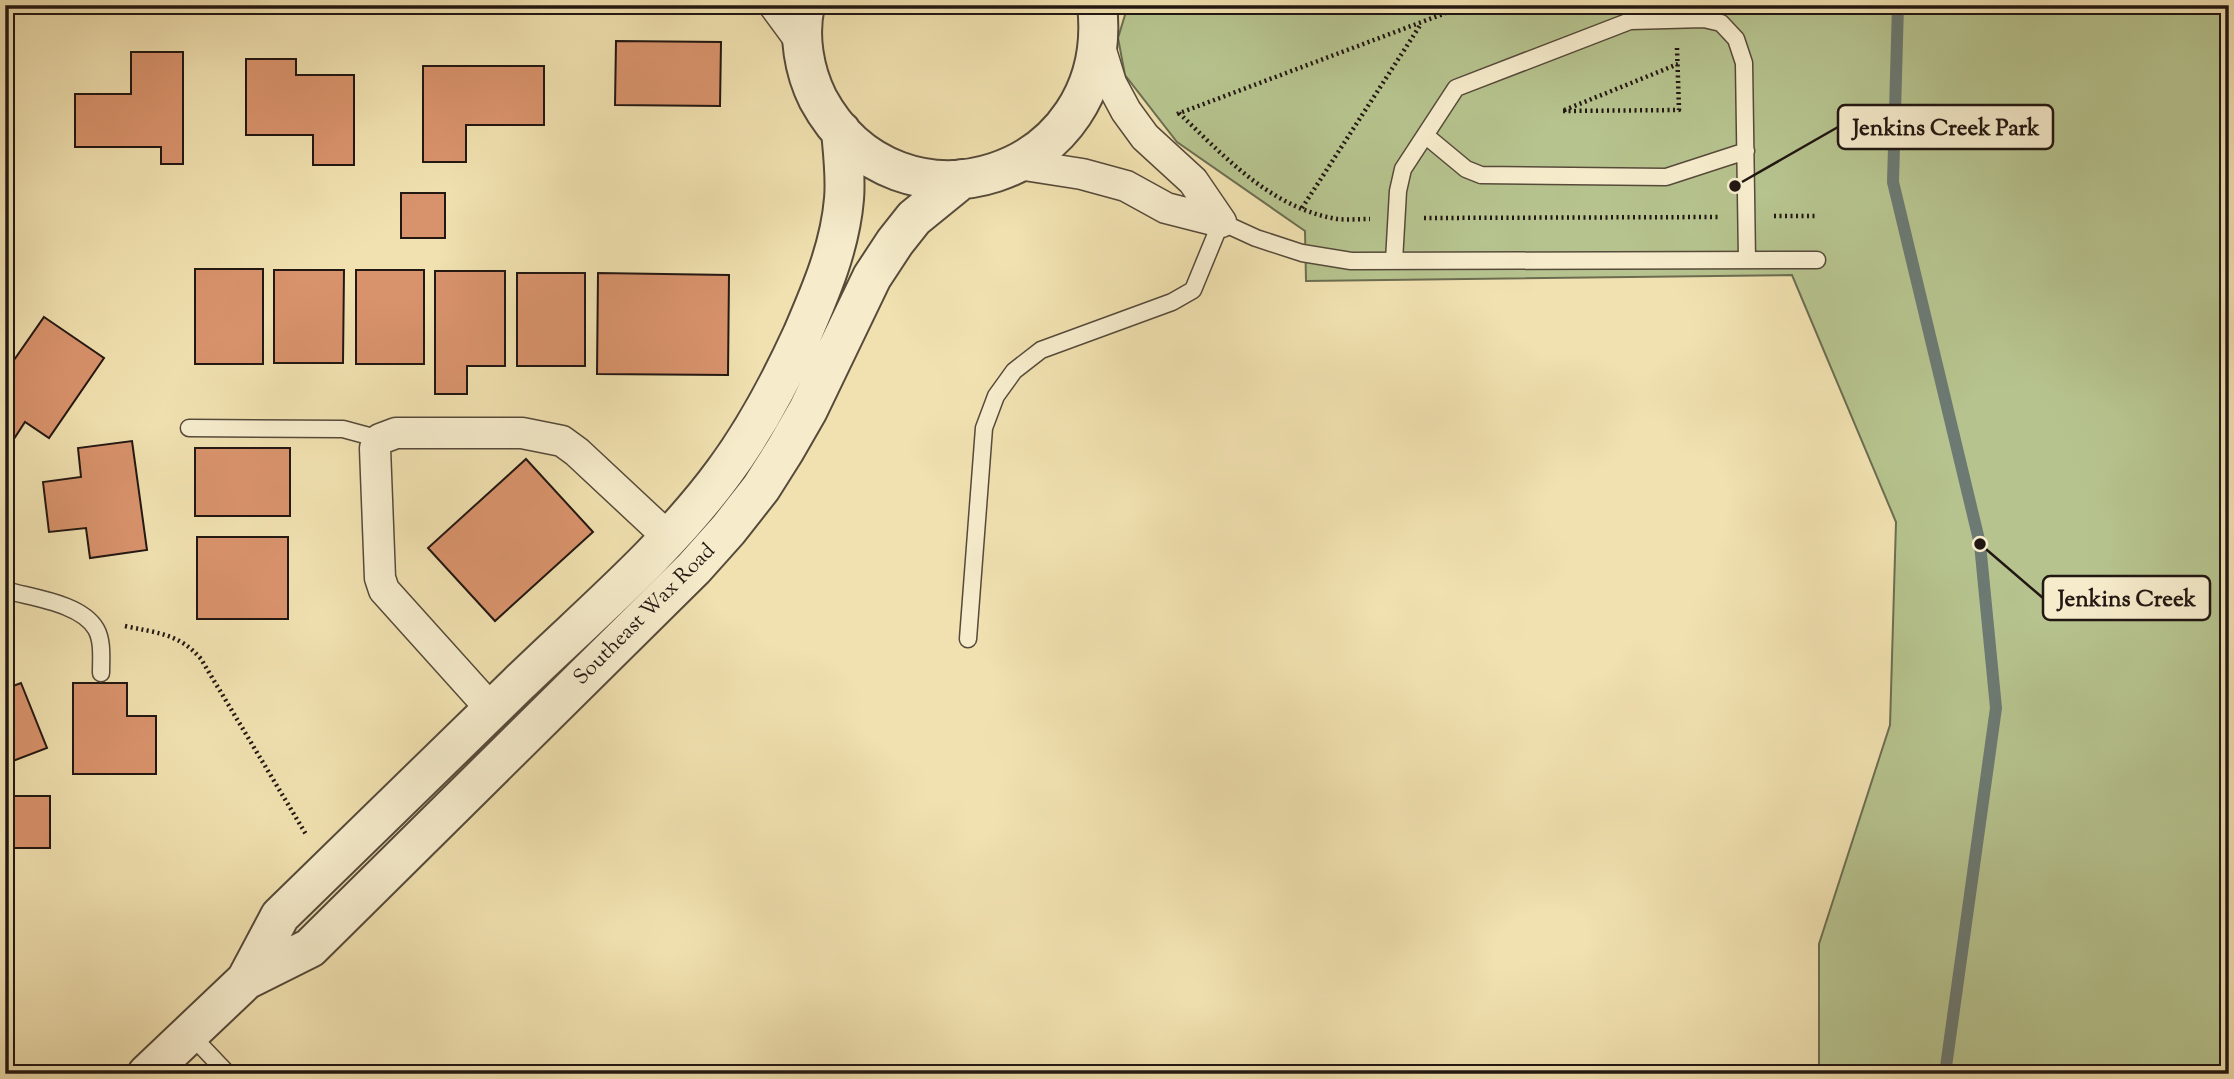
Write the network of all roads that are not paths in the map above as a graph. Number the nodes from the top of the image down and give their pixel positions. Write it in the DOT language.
graph roads {
  1 [pos="774,5"];
  2 [pos="805,5"];
  3 [pos="1098,6"];
  4 [pos="802,43"];
  5 [pos="1099,44"];
  6 [pos="841,131"];
  7 [pos="1425,135"];
  8 [pos="1746,151"];
  9 [pos="1018,164"];
  10 [pos="962,179"];
  11 [pos="1221,222"];
  12 [pos="1747,260"];
  13 [pos="1817,260"];
  14 [pos="1394,261"];
  15 [pos="189,428"];
  16 [pos="380,439"];
  17 [pos="668,537"];
  18 [pos="5,590"];
  19 [pos="968,639"];
  20 [pos="101,673"];
  21 [pos="492,710"];
  22 [pos="246,980"];
  23 [pos="190,1034"];
  24 [pos="146,1074"];
  25 [pos="228,1074"];
  1 -- 4 [label="street"];
  2 -- 4 [label="street"];
  3 -- 5 [label="street"];
  4 -- 6 [label="street"];
  5 -- 9 [label="street"];
  5 -- 11 [label="street"];
  6 -- 10 [label="street"];
  6 -- 17 [label="street, Southeast Wax Road"];
  7 -- 8 [label="lane"];
  7 -- 8 [label="lane"];
  7 -- 14 [label="lane"];
  8 -- 12 [label="lane"];
  9 -- 10 [label="street"];
  9 -- 11 [label="street"];
  10 -- 22 [label="street, Southeast Wax Road"];
  11 -- 14 [label="lane"];
  11 -- 19 [label="lane"];
  12 -- 13 [label="lane"];
  12 -- 14 [label="lane"];
  15 -- 16 [label="lane"];
  16 -- 17 [label="street"];
  16 -- 21 [label="street"];
  17 -- 21 [label="street, Southeast Wax Road"];
  18 -- 20 [label="lane"];
  21 -- 22 [label="street, Southeast Wax Road"];
  22 -- 23 [label="street, Southeast Wax Road"];
  23 -- 24 [label="street, Southeast Wax Road"];
  23 -- 25 [label="lane"];
}
